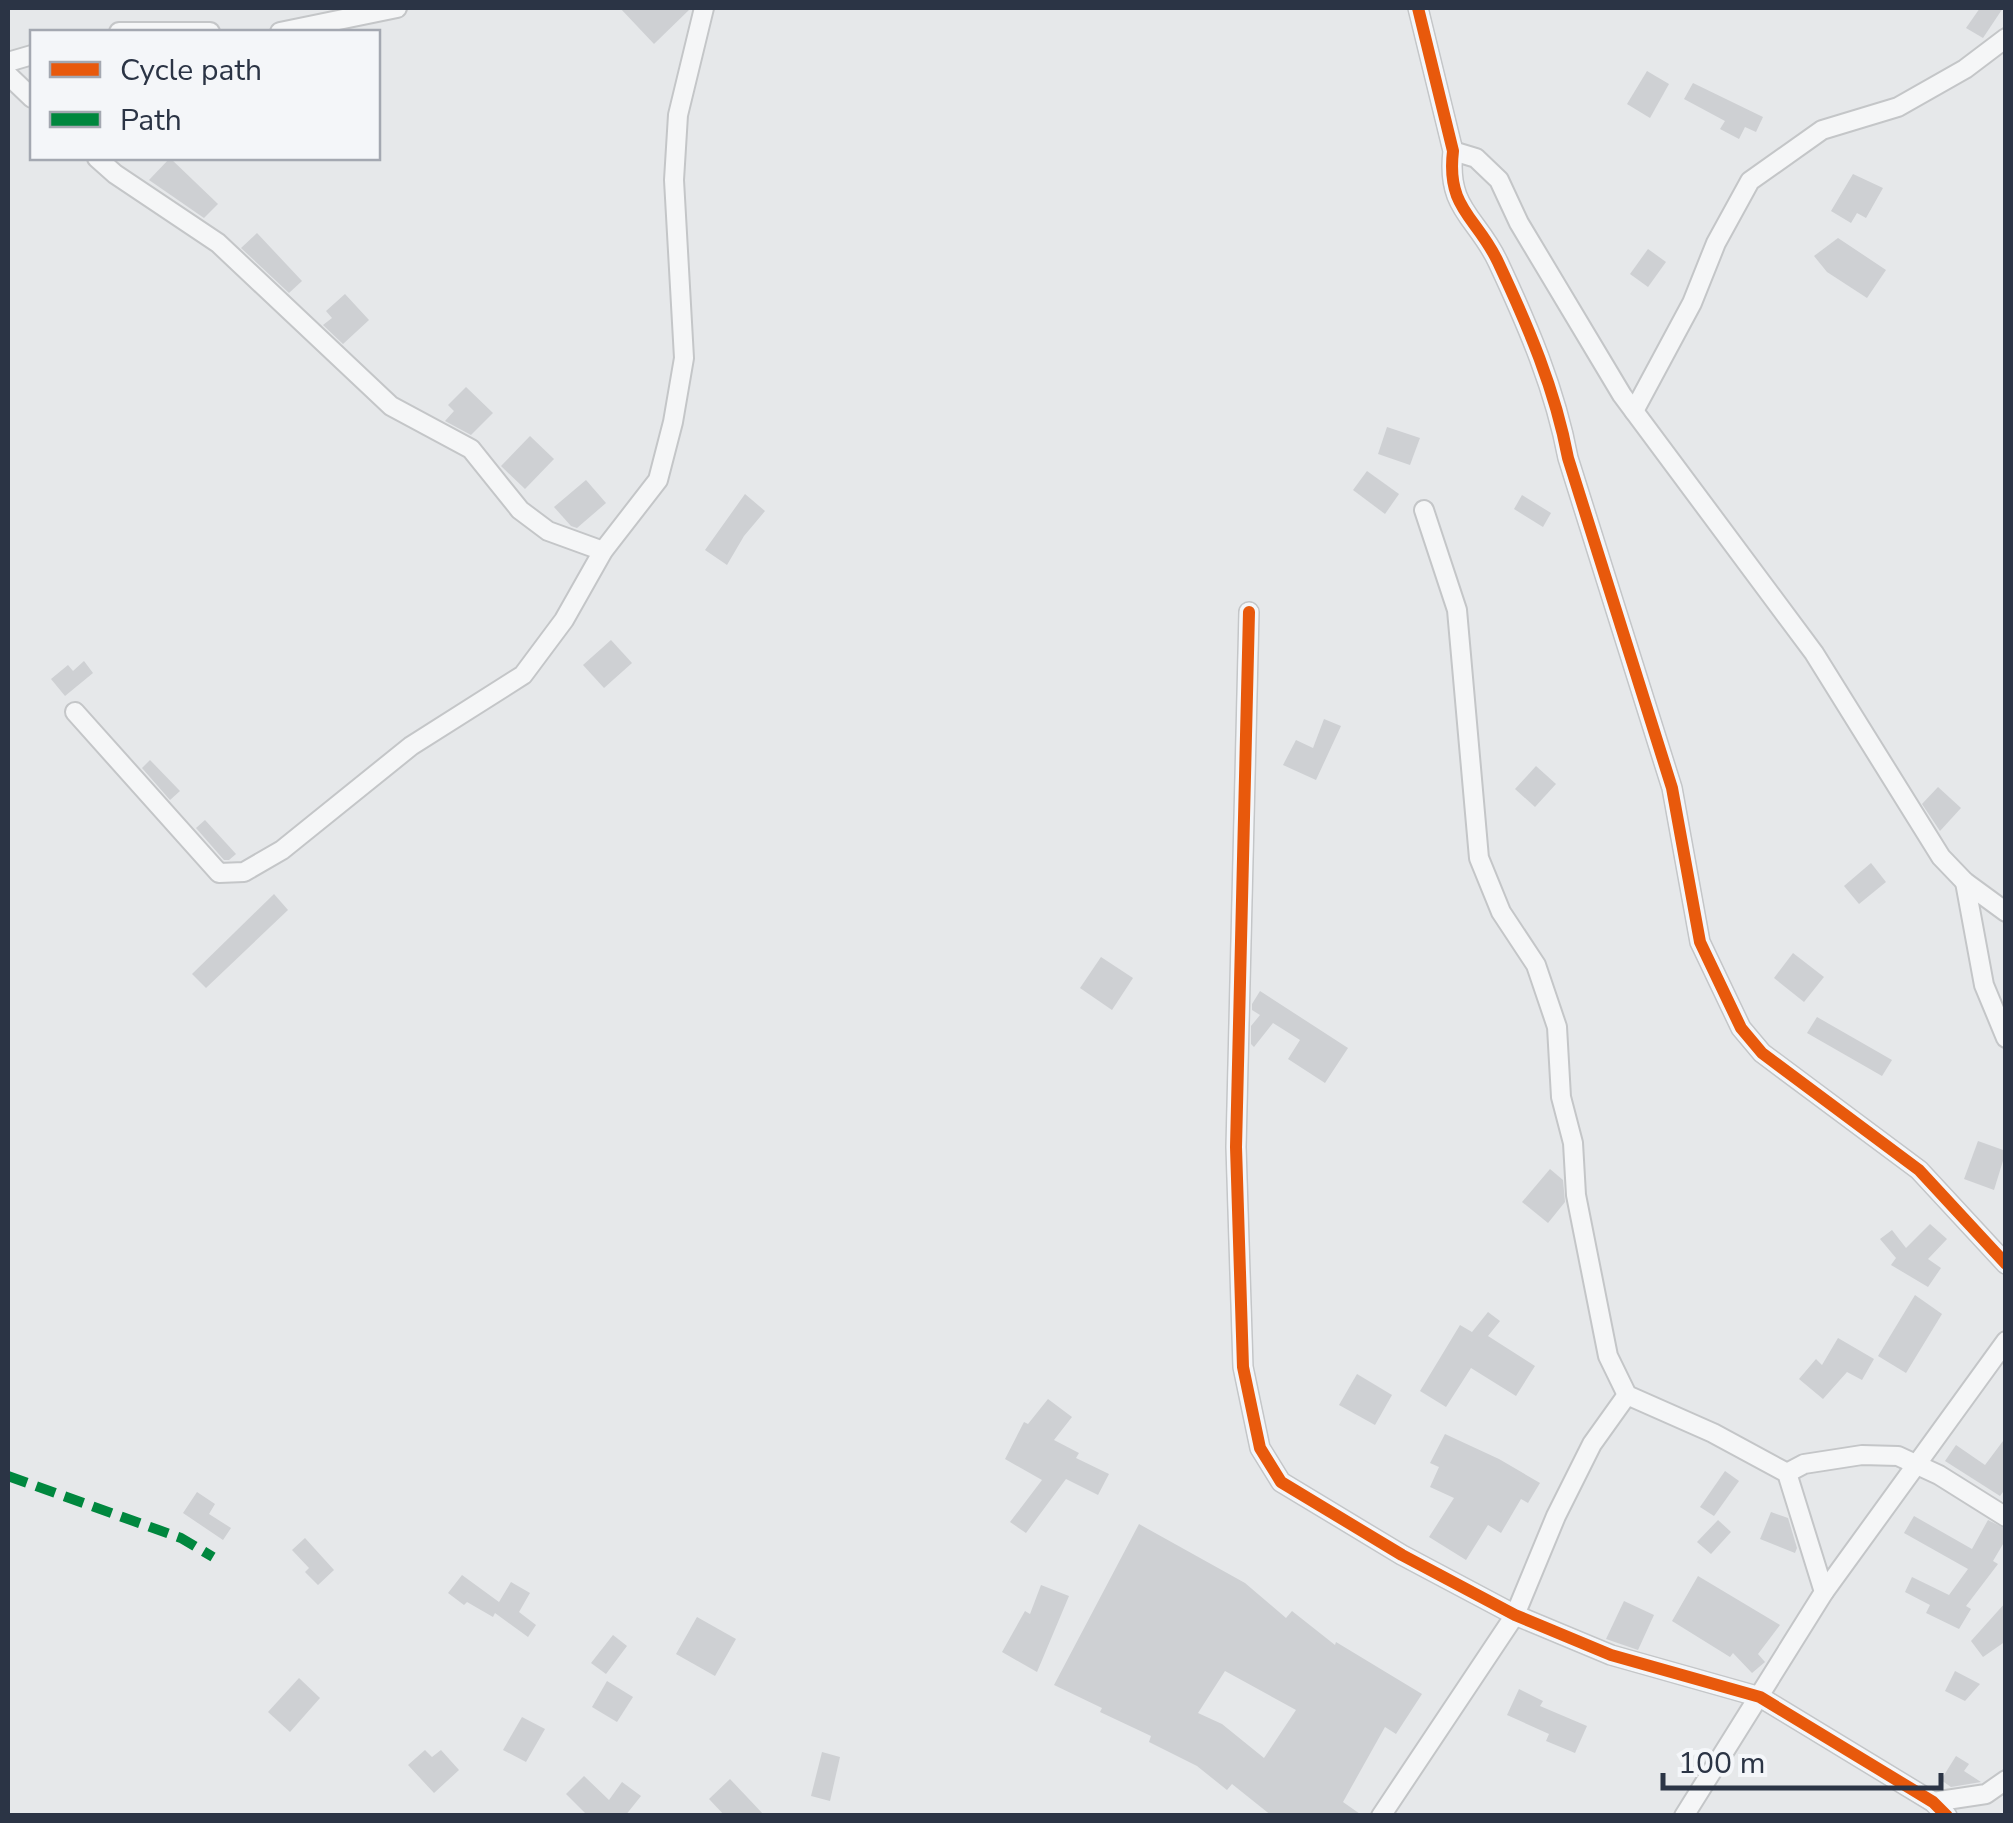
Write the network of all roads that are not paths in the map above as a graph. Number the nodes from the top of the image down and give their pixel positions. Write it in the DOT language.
graph roads {
  1 [pos="397,8"];
  2 [pos="704,8"];
  3 [pos="1418,8"];
  4 [pos="290,30"];
  5 [pos="2006,38"];
  6 [pos="8,75"];
  7 [pos="30,96"];
  8 [pos="1453,151"];
  9 [pos="99,160"];
  10 [pos="1634,411"];
  11 [pos="1424,510"];
  12 [pos="603,551"];
  13 [pos="1249,612"];
  14 [pos="75,712"];
  15 [pos="1965,882"];
  16 [pos="2006,912"];
  17 [pos="2006,1038"];
  18 [pos="2006,1264"];
  19 [pos="2006,1341"];
  20 [pos="1627,1395"];
  21 [pos="1917,1463"];
  22 [pos="1786,1473"];
  23 [pos="2006,1518"];
  24 [pos="1824,1592"];
  25 [pos="1516,1616"];
  26 [pos="1760,1697"];
  27 [pos="2006,1780"];
  28 [pos="1940,1809"];
  29 [pos="1381,1816"];
  30 [pos="1684,1816"];
  1 -- 4 [label="street"];
  2 -- 12 [label="street"];
  3 -- 8 [label="street"];
  5 -- 10 [label="street"];
  6 -- 7 [label="street"];
  8 -- 10 [label="street"];
  8 -- 18 [label="street"];
  9 -- 12 [label="street"];
  10 -- 15 [label="street"];
  11 -- 20 [label="street"];
  12 -- 14 [label="street"];
  13 -- 25 [label="street"];
  15 -- 16 [label="street"];
  15 -- 17 [label="street"];
  19 -- 21 [label="street"];
  20 -- 22 [label="street"];
  20 -- 25 [label="street"];
  21 -- 22 [label="street"];
  21 -- 23 [label="street"];
  21 -- 24 [label="street"];
  22 -- 24 [label="street"];
  24 -- 26 [label="street"];
  25 -- 26 [label="street"];
  25 -- 29 [label="street"];
  26 -- 28 [label="street"];
  26 -- 30 [label="street"];
  27 -- 28 [label="street"];
}
